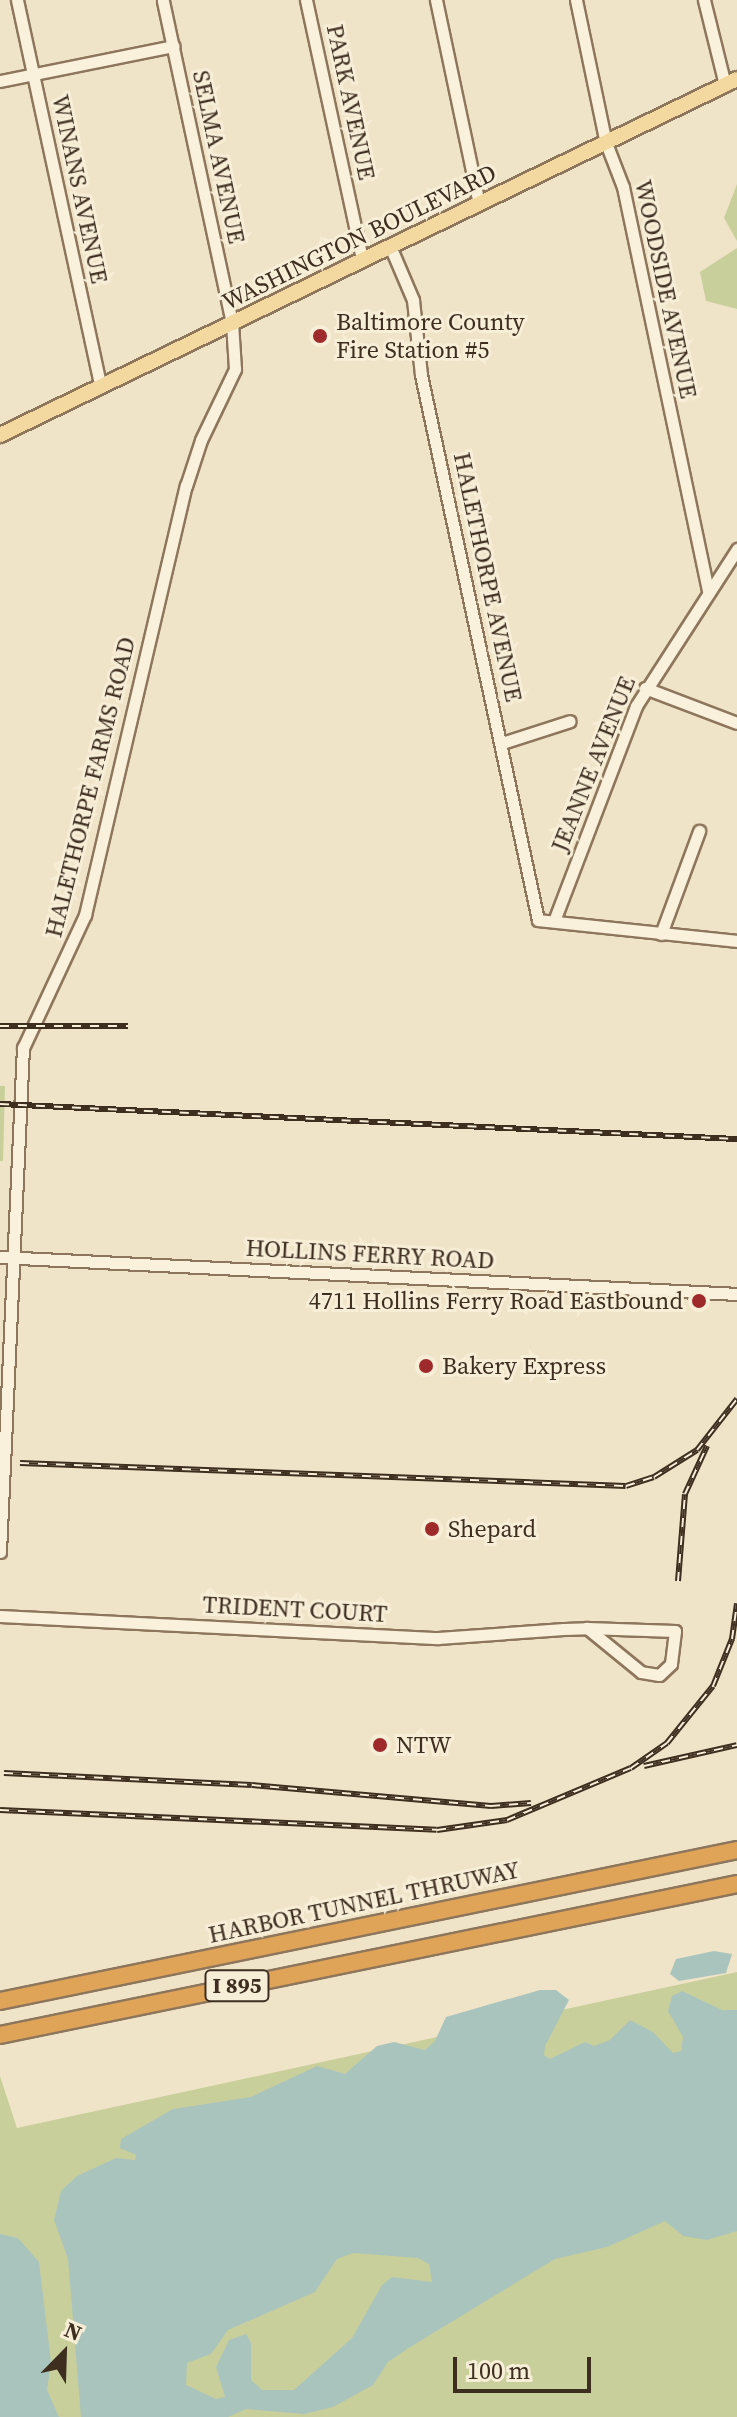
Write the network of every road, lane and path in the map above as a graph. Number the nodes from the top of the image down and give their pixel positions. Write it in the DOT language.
graph roads {
  1 [pos="17,0"];
  2 [pos="163,0"];
  3 [pos="306,0"];
  4 [pos="436,0"];
  5 [pos="576,0"];
  6 [pos="704,0"];
  7 [pos="173,46"];
  8 [pos="33,74"];
  9 [pos="0,81"];
  10 [pos="731,82"];
  11 [pos="606,143"];
  12 [pos="479,204"];
  13 [pos="390,246"];
  14 [pos="362,260"];
  15 [pos="232,323"];
  16 [pos="101,387"];
  17 [pos="0,435"];
  18 [pos="737,549"];
  19 [pos="708,590"];
  20 [pos="645,688"];
  21 [pos="570,721"];
  22 [pos="737,723"];
  23 [pos="502,743"];
  24 [pos="699,831"];
  25 [pos="554,921"];
  26 [pos="661,934"];
  27 [pos="737,941"];
  28 [pos="0,1257"];
  29 [pos="14,1258"];
  30 [pos="737,1294"];
  31 [pos="0,1552"];
  32 [pos="0,1616"];
  33 [pos="587,1628"];
  34 [pos="737,1850"];
  35 [pos="737,1884"];
  36 [pos="0,2001"];
  37 [pos="0,2035"];
  1 -- 8 [label="street, WINANS AVENUE"];
  2 -- 7 [label="street, SELMA AVENUE"];
  3 -- 14 [label="street, PARK AVENUE"];
  4 -- 12 [label="street"];
  5 -- 11 [label="street, WOODSIDE AVENUE"];
  6 -- 10 [label="street"];
  7 -- 8 [label="street"];
  7 -- 15 [label="street, SELMA AVENUE"];
  8 -- 9 [label="street"];
  8 -- 16 [label="street, WINANS AVENUE"];
  10 -- 11 [label="main road, WASHINGTON BOULEVARD"];
  11 -- 12 [label="main road, WASHINGTON BOULEVARD"];
  11 -- 19 [label="street, WOODSIDE AVENUE"];
  12 -- 13 [label="main road, WASHINGTON BOULEVARD"];
  13 -- 14 [label="main road, WASHINGTON BOULEVARD"];
  13 -- 23 [label="street, HALETHORPE AVENUE"];
  14 -- 15 [label="main road, WASHINGTON BOULEVARD"];
  15 -- 16 [label="main road, WASHINGTON BOULEVARD"];
  15 -- 29 [label="street, HALETHORPE FARMS ROAD"];
  16 -- 17 [label="main road, WASHINGTON BOULEVARD"];
  18 -- 19 [label="street, JEANNE AVENUE"];
  19 -- 20 [label="street, JEANNE AVENUE"];
  20 -- 22 [label="street"];
  20 -- 25 [label="street, JEANNE AVENUE"];
  21 -- 23 [label="street"];
  23 -- 25 [label="street, HALETHORPE AVENUE"];
  24 -- 26 [label="street"];
  25 -- 26 [label="street"];
  26 -- 27 [label="street"];
  28 -- 29 [label="street, HOLLINS FERRY ROAD"];
  29 -- 30 [label="street, HOLLINS FERRY ROAD"];
  29 -- 31 [label="street, HALETHORPE FARMS ROAD"];
  32 -- 33 [label="street, TRIDENT COURT"];
  33 -- 33 [label="street, TRIDENT COURT"];
  34 -- 36 [label="highway, HARBOR TUNNEL THRUWAY / I 895"];
  35 -- 37 [label="highway, I 895"];
}
